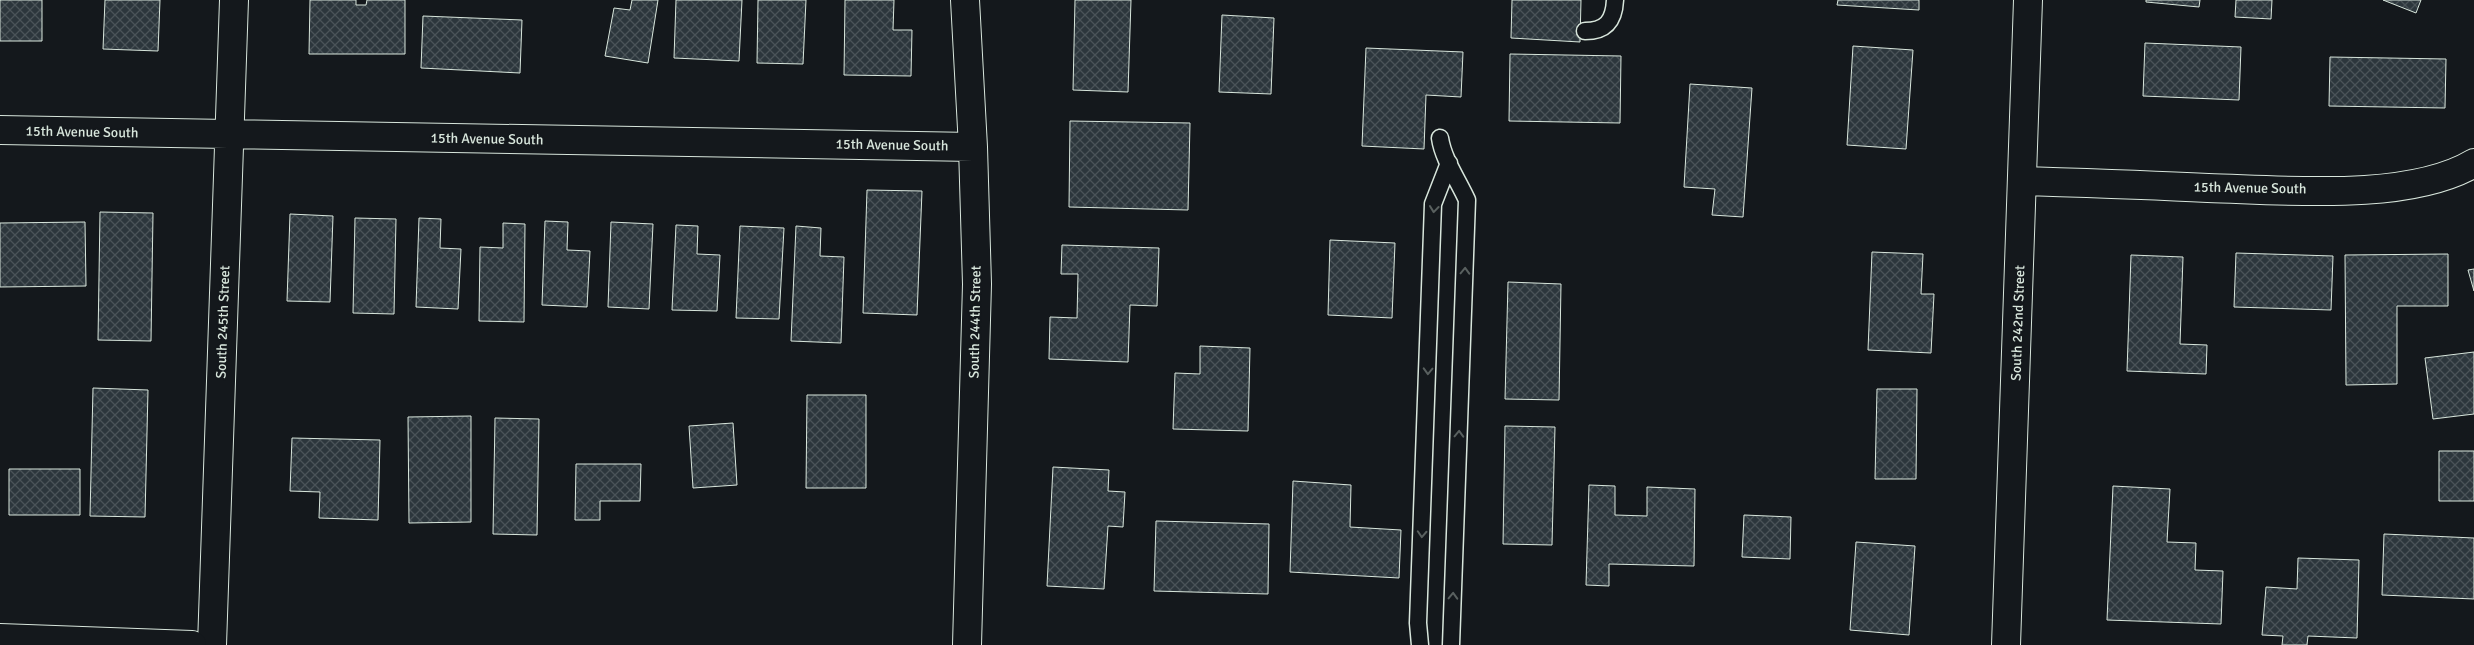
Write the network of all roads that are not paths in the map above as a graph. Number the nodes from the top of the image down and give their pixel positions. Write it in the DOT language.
graph roads {
  1 [pos="234,0"];
  2 [pos="965,0"];
  3 [pos="1615,0"];
  4 [pos="2028,0"];
  5 [pos="1585,31"];
  6 [pos="0,130"];
  7 [pos="230,135"];
  8 [pos="1440,138"];
  9 [pos="973,147"];
  10 [pos="1449,163"];
  11 [pos="2474,163"];
  12 [pos="2022,181"];
  13 [pos="0,638"];
  14 [pos="48,642"];
  15 [pos="192,645"];
  16 [pos="212,645"];
  17 [pos="967,645"];
  18 [pos="1420,645"];
  19 [pos="1451,645"];
  20 [pos="2006,645"];
  1 -- 7 [label="street, South 245th Street"];
  2 -- 9 [label="street, South 244th Street"];
  3 -- 5 [label="lane"];
  4 -- 12 [label="street, South 242nd Street"];
  6 -- 7 [label="street, 15th Avenue South"];
  7 -- 9 [label="street, 15th Avenue South"];
  7 -- 16 [label="street, South 245th Street"];
  8 -- 10 [label="lane"];
  9 -- 17 [label="street, South 244th Street"];
  10 -- 18 [label="lane, one-way"];
  19 -- 10 [label="lane, one-way"];
  11 -- 12 [label="street, 15th Avenue South"];
  12 -- 20 [label="street, South 242nd Street"];
  13 -- 14 [label="street"];
  14 -- 15 [label="street"];
}
